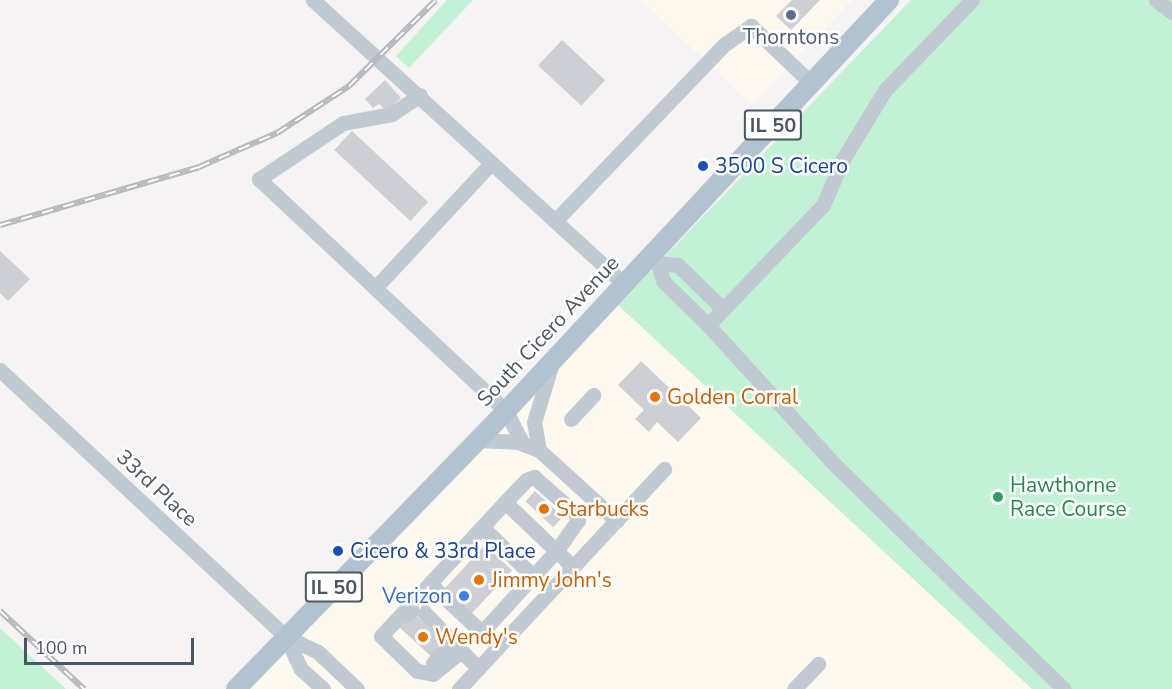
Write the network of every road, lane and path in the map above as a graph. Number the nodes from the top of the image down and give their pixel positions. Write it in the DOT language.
graph roads {
  1 [pos="313,0"];
  2 [pos="889,0"];
  3 [pos="972,0"];
  4 [pos="1156,0"];
  5 [pos="1172,12"];
  6 [pos="811,83"];
  7 [pos="420,95"];
  8 [pos="491,163"];
  9 [pos="555,221"];
  10 [pos="654,260"];
  11 [pos="625,285"];
  12 [pos="375,288"];
  13 [pos="723,309"];
  14 [pos="708,324"];
  15 [pos="552,362"];
  16 [pos="0,370"];
  17 [pos="593,395"];
  18 [pos="506,411"];
  19 [pos="571,419"];
  20 [pos="478,440"];
  21 [pos="522,443"];
  22 [pos="539,450"];
  23 [pos="664,469"];
  24 [pos="505,502"];
  25 [pos="617,521"];
  26 [pos="482,527"];
  27 [pos="555,551"];
  28 [pos="573,567"];
  29 [pos="533,576"];
  30 [pos="430,584"];
  31 [pos="482,632"];
  32 [pos="286,637"];
  33 [pos="498,647"];
  34 [pos="818,664"];
  35 [pos="478,669"];
  36 [pos="801,687"];
  37 [pos="236,689"];
  38 [pos="323,689"];
  39 [pos="357,689"];
  40 [pos="459,689"];
  41 [pos="1064,689"];
  1 -- 7 [label="lane"];
  2 -- 6 [label="main road, South Cicero Avenue / IL 50"];
  3 -- 13 [label="lane"];
  4 -- 5 [label="lane"];
  6 -- 9 [label="lane"];
  6 -- 10 [label="main road, South Cicero Avenue / IL 50"];
  7 -- 8 [label="lane"];
  7 -- 12 [label="lane"];
  8 -- 9 [label="lane"];
  8 -- 12 [label="lane"];
  9 -- 11 [label="lane"];
  10 -- 11 [label="main road, South Cicero Avenue / IL 50"];
  10 -- 13 [label="lane"];
  10 -- 14 [label="lane"];
  11 -- 15 [label="main road, South Cicero Avenue / IL 50"];
  12 -- 18 [label="lane"];
  13 -- 14 [label="lane"];
  14 -- 41 [label="lane"];
  15 -- 18 [label="main road, South Cicero Avenue / IL 50"];
  15 -- 22 [label="lane"];
  16 -- 32 [label="lane, 33rd Place"];
  17 -- 19 [label="lane"];
  18 -- 20 [label="main road, South Cicero Avenue / IL 50"];
  18 -- 21 [label="lane"];
  20 -- 21 [label="lane"];
  20 -- 32 [label="main road, South Cicero Avenue / IL 50"];
  21 -- 22 [label="lane"];
  22 -- 25 [label="lane"];
  23 -- 25 [label="lane"];
  24 -- 26 [label="lane"];
  24 -- 27 [label="lane"];
  24 -- 27 [label="lane"];
  25 -- 28 [label="lane"];
  26 -- 29 [label="lane"];
  26 -- 30 [label="lane"];
  27 -- 28 [label="lane"];
  27 -- 29 [label="lane"];
  28 -- 33 [label="lane"];
  29 -- 31 [label="lane"];
  30 -- 31 [label="lane"];
  30 -- 35 [label="lane"];
  31 -- 33 [label="lane"];
  32 -- 37 [label="main road, South Cicero Avenue / IL 50"];
  32 -- 38 [label="lane, 33rd Place"];
  32 -- 39 [label="lane, 33rd Place"];
  33 -- 35 [label="lane"];
  34 -- 36 [label="lane"];
  35 -- 40 [label="lane"];
}
